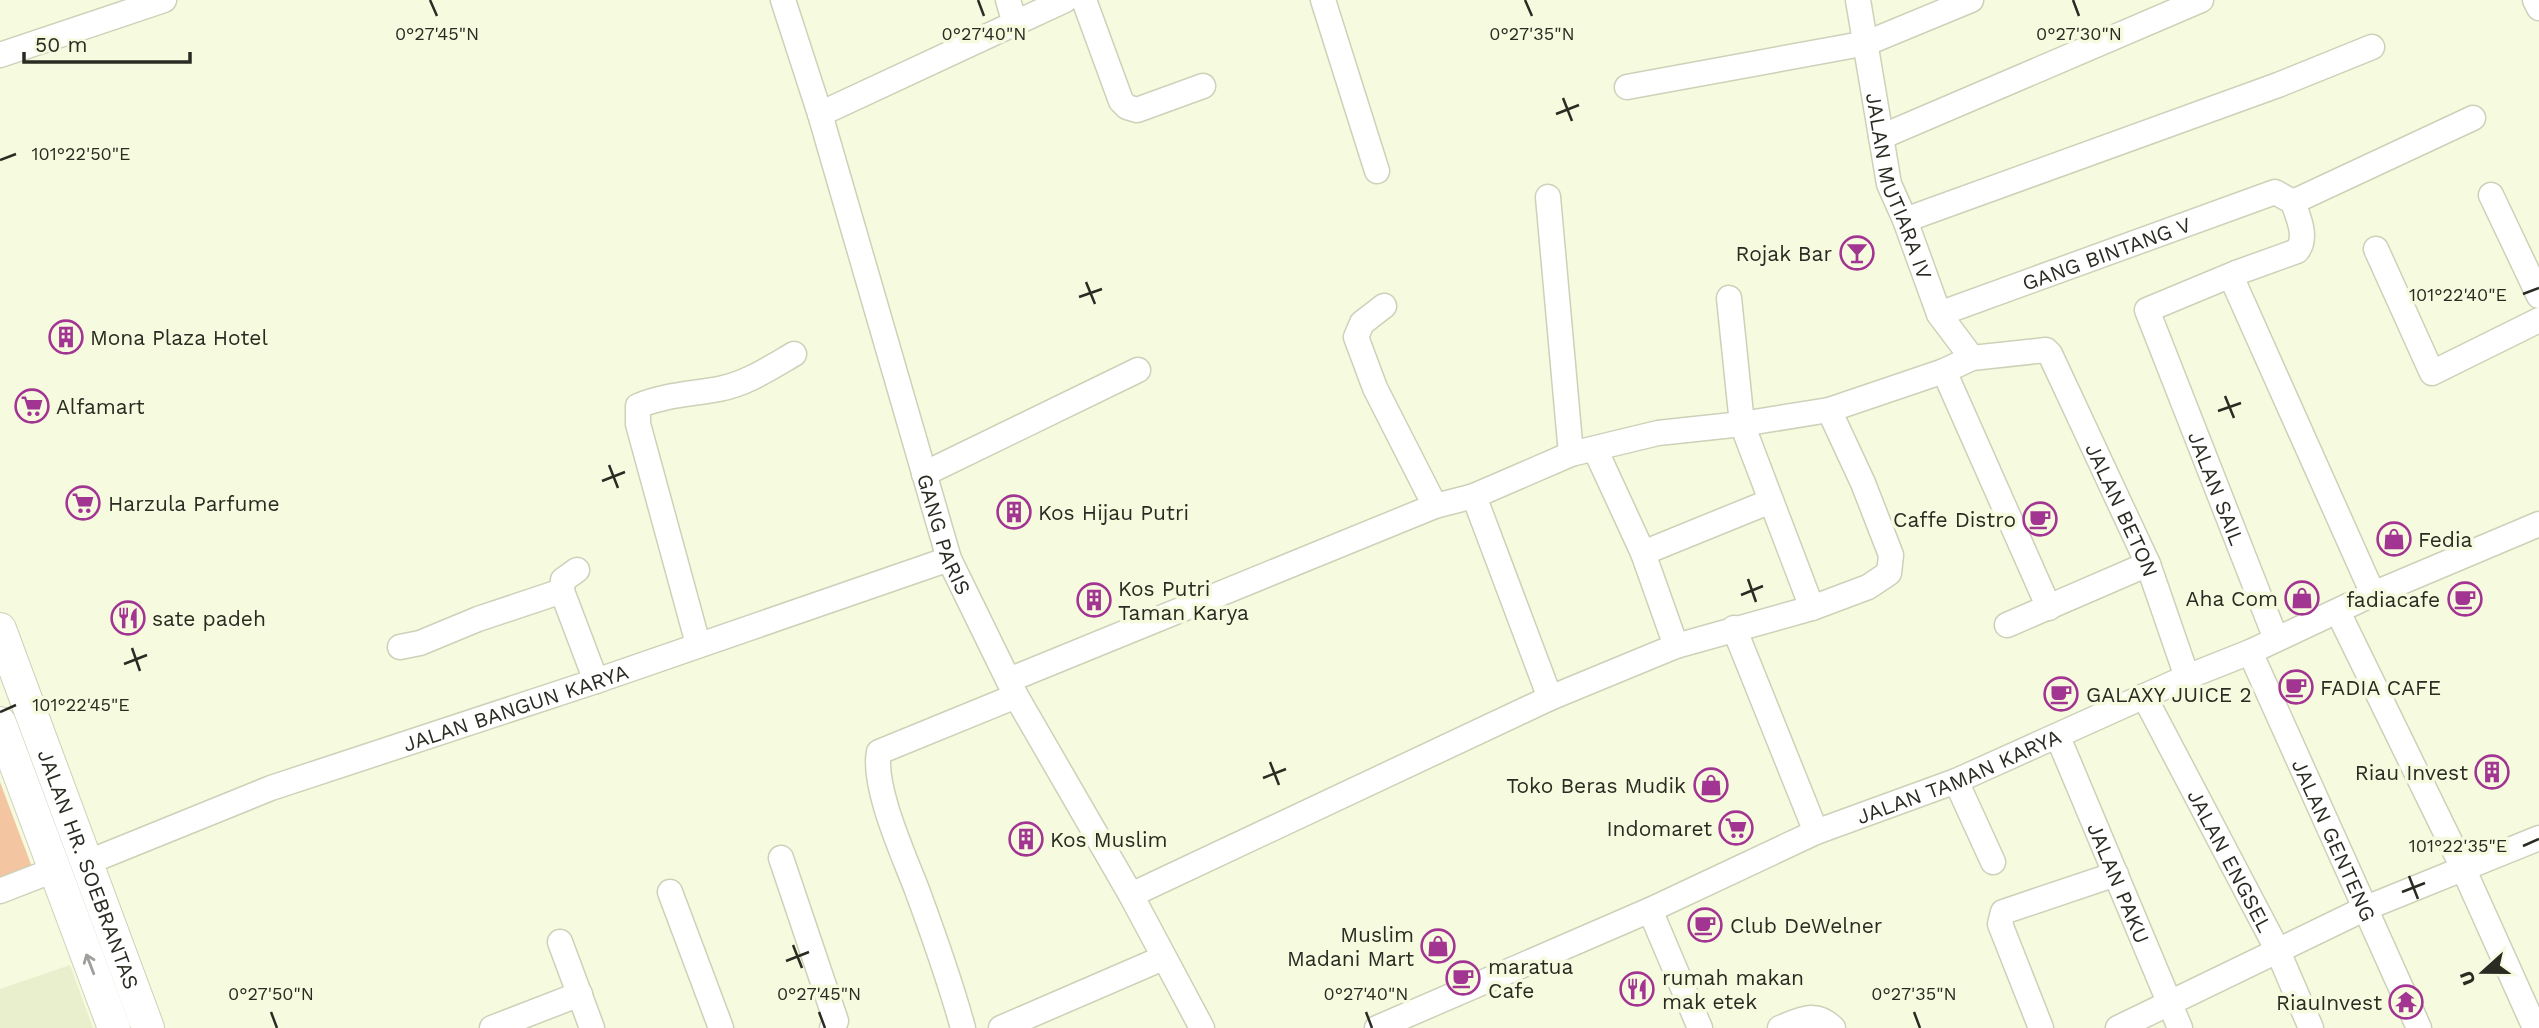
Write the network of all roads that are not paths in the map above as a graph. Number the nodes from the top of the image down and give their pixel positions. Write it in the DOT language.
graph roads {
  1 [pos="164,0"];
  2 [pos="783,0"];
  3 [pos="1008,0"];
  4 [pos="1065,0"];
  5 [pos="1084,0"];
  6 [pos="1323,0"];
  7 [pos="1858,0"];
  8 [pos="1971,0"];
  9 [pos="2201,0"];
  10 [pos="2535,0"];
  11 [pos="2539,8"];
  12 [pos="1015,24"];
  13 [pos="1867,43"];
  14 [pos="2372,47"];
  15 [pos="0,55"];
  16 [pos="1203,86"];
  17 [pos="1627,87"];
  18 [pos="820,114"];
  19 [pos="2473,118"];
  20 [pos="1881,137"];
  21 [pos="1377,171"];
  22 [pos="2491,195"];
  23 [pos="1548,197"];
  24 [pos="2284,197"];
  25 [pos="1905,220"];
  26 [pos="2375,249"];
  27 [pos="2236,273"];
  28 [pos="2539,296"];
  29 [pos="1729,298"];
  30 [pos="1384,306"];
  31 [pos="1939,314"];
  32 [pos="2539,320"];
  33 [pos="794,354"];
  34 [pos="1972,358"];
  35 [pos="1138,370"];
  36 [pos="1944,371"];
  37 [pos="1829,410"];
  38 [pos="1742,424"];
  39 [pos="1583,451"];
  40 [pos="924,474"];
  41 [pos="1474,496"];
  42 [pos="1771,501"];
  43 [pos="1435,506"];
  44 [pos="2539,524"];
  45 [pos="1643,553"];
  46 [pos="949,559"];
  47 [pos="2148,564"];
  48 [pos="577,570"];
  49 [pos="562,591"];
  50 [pos="2373,594"];
  51 [pos="1812,608"];
  52 [pos="2049,608"];
  53 [pos="2338,612"];
  54 [pos="2007,625"];
  55 [pos="1734,628"];
  56 [pos="0,629"];
  57 [pos="2276,639"];
  58 [pos="698,644"];
  59 [pos="1676,646"];
  60 [pos="400,647"];
  61 [pos="2250,652"];
  62 [pos="2188,677"];
  63 [pos="596,681"];
  64 [pos="1013,688"];
  65 [pos="2144,696"];
  66 [pos="1550,698"];
  67 [pos="0,723"];
  68 [pos="2058,737"];
  69 [pos="47,756"];
  70 [pos="17,767"];
  71 [pos="1956,781"];
  72 [pos="1816,831"];
  73 [pos="2539,838"];
  74 [pos="781,858"];
  75 [pos="1993,862"];
  76 [pos="86,863"];
  77 [pos="2463,868"];
  78 [pos="54,870"];
  79 [pos="2116,874"];
  80 [pos="0,891"];
  81 [pos="670,892"];
  82 [pos="1131,895"];
  83 [pos="2366,908"];
  84 [pos="1650,910"];
  85 [pos="559,942"];
  86 [pos="2277,949"];
  87 [pos="1163,958"];
  88 [pos="580,994"];
  89 [pos="2169,1004"];
  90 [pos="114,1028"];
  91 [pos="148,1028"];
  92 [pos="492,1028"];
  93 [pos="592,1028"];
  94 [pos="721,1028"];
  95 [pos="832,1028"];
  96 [pos="963,1028"];
  97 [pos="1001,1028"];
  98 [pos="1202,1028"];
  99 [pos="1377,1028"];
  100 [pos="1700,1028"];
  101 [pos="1780,1028"];
  102 [pos="1833,1028"];
  103 [pos="2041,1028"];
  104 [pos="2118,1028"];
  105 [pos="2180,1028"];
  106 [pos="2311,1028"];
  107 [pos="2418,1028"];
  108 [pos="2535,1028"];
  1 -- 15 [label="street"];
  2 -- 18 [label="street, GANG PARIS"];
  3 -- 12 [label="street"];
  4 -- 12 [label="street"];
  5 -- 16 [label="street"];
  6 -- 21 [label="street"];
  7 -- 13 [label="street, JALAN MUTIARA IV"];
  8 -- 13 [label="street"];
  9 -- 20 [label="street"];
  10 -- 11 [label="street"];
  12 -- 18 [label="street"];
  13 -- 17 [label="street"];
  13 -- 20 [label="street, JALAN MUTIARA IV"];
  14 -- 25 [label="street"];
  18 -- 40 [label="street, GANG PARIS"];
  19 -- 24 [label="street, GANG BINTANG V"];
  20 -- 25 [label="street, JALAN MUTIARA IV"];
  22 -- 28 [label="street"];
  23 -- 39 [label="street"];
  24 -- 27 [label="street"];
  24 -- 31 [label="street, GANG BINTANG V"];
  25 -- 31 [label="street, JALAN MUTIARA IV"];
  26 -- 32 [label="street"];
  27 -- 50 [label="street"];
  27 -- 57 [label="street, JALAN SAIL"];
  29 -- 38 [label="street"];
  30 -- 43 [label="street"];
  31 -- 34 [label="street, JALAN MUTIARA IV"];
  33 -- 58 [label="street"];
  34 -- 36 [label="street"];
  34 -- 47 [label="street, JALAN BETON"];
  35 -- 40 [label="street"];
  36 -- 37 [label="street"];
  36 -- 52 [label="street"];
  37 -- 38 [label="street"];
  37 -- 51 [label="street"];
  38 -- 39 [label="street"];
  38 -- 42 [label="street"];
  39 -- 41 [label="street"];
  39 -- 45 [label="street"];
  40 -- 46 [label="street, GANG PARIS"];
  41 -- 43 [label="street"];
  41 -- 66 [label="street"];
  42 -- 45 [label="street"];
  42 -- 51 [label="street"];
  43 -- 64 [label="street"];
  44 -- 50 [label="street, JALAN TAMAN KARYA"];
  45 -- 59 [label="street"];
  46 -- 58 [label="street, JALAN BANGUN KARYA"];
  46 -- 64 [label="street, GANG PARIS"];
  47 -- 52 [label="street"];
  47 -- 62 [label="street, JALAN BETON"];
  48 -- 49 [label="street"];
  49 -- 60 [label="street"];
  49 -- 63 [label="street"];
  50 -- 53 [label="street, JALAN TAMAN KARYA"];
  51 -- 55 [label="street"];
  52 -- 54 [label="street"];
  53 -- 57 [label="street, JALAN TAMAN KARYA"];
  53 -- 77 [label="street"];
  55 -- 59 [label="street"];
  55 -- 72 [label="street"];
  56 -- 69 [label="main road, JALAN HR. SOEBRANTAS"];
  57 -- 61 [label="street, JALAN TAMAN KARYA"];
  58 -- 63 [label="street, JALAN BANGUN KARYA"];
  59 -- 66 [label="street"];
  61 -- 62 [label="street, JALAN TAMAN KARYA"];
  61 -- 83 [label="street, JALAN GENTENG"];
  62 -- 65 [label="street, JALAN TAMAN KARYA"];
  63 -- 76 [label="street, JALAN BANGUN KARYA"];
  64 -- 82 [label="street, GANG PARIS"];
  64 -- 96 [label="street"];
  65 -- 68 [label="street, JALAN TAMAN KARYA"];
  65 -- 86 [label="street, JALAN ENGSEL"];
  66 -- 82 [label="street"];
  67 -- 70 [label="main road, JALAN HR. SOEBRANTAS"];
  68 -- 71 [label="street, JALAN TAMAN KARYA"];
  68 -- 79 [label="street, JALAN PAKU"];
  69 -- 70 [label="main road"];
  69 -- 76 [label="main road, JALAN HR. SOEBRANTAS"];
  70 -- 78 [label="main road, JALAN HR. SOEBRANTAS"];
  71 -- 72 [label="street, JALAN TAMAN KARYA"];
  71 -- 75 [label="street"];
  72 -- 84 [label="street, JALAN TAMAN KARYA"];
  73 -- 77 [label="street"];
  74 -- 95 [label="street"];
  76 -- 91 [label="main road, JALAN HR. SOEBRANTAS"];
  77 -- 83 [label="street"];
  77 -- 108 [label="street"];
  78 -- 80 [label="street"];
  90 -- 78 [label="main road, JALAN HR. SOEBRANTAS, one-way"];
  79 -- 89 [label="street, JALAN PAKU"];
  79 -- 103 [label="street"];
  81 -- 94 [label="street"];
  82 -- 87 [label="street, GANG PARIS"];
  83 -- 86 [label="street"];
  83 -- 107 [label="street, JALAN GENTENG"];
  84 -- 99 [label="street, JALAN TAMAN KARYA"];
  84 -- 100 [label="street"];
  85 -- 88 [label="street"];
  86 -- 89 [label="street"];
  86 -- 106 [label="street, JALAN ENGSEL"];
  87 -- 97 [label="street"];
  87 -- 98 [label="street, GANG PARIS"];
  88 -- 92 [label="street"];
  88 -- 93 [label="street"];
  89 -- 104 [label="street"];
  89 -- 105 [label="street, JALAN PAKU"];
  101 -- 102 [label="street"];
}
